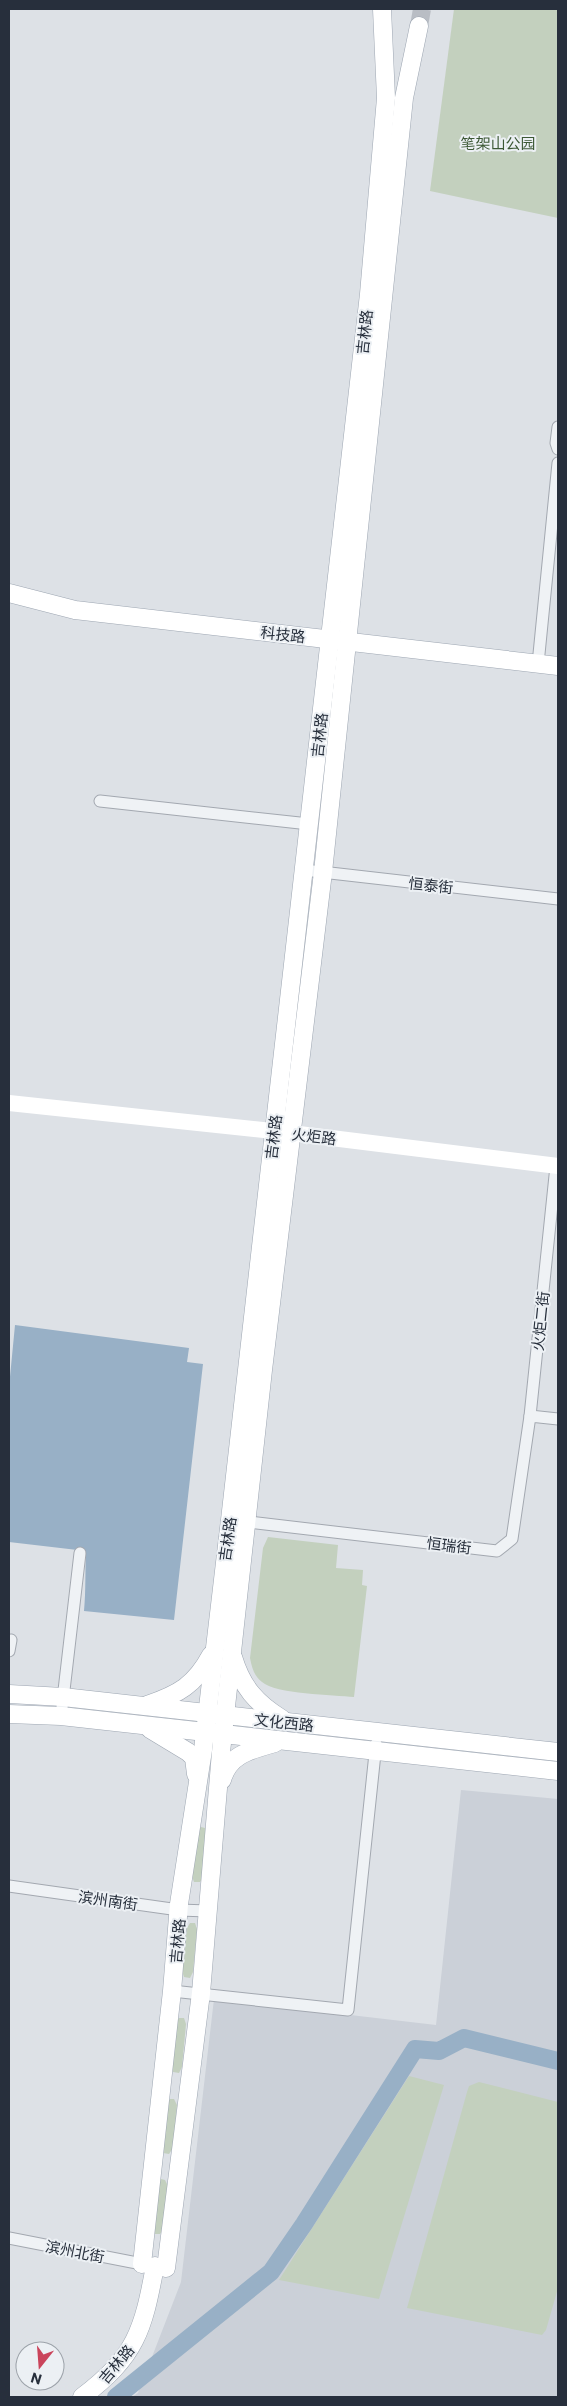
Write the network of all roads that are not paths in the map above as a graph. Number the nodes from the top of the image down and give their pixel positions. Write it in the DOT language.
graph roads {
  1 [pos="382,9"];
  2 [pos="419,26"];
  3 [pos="558,427"];
  4 [pos="558,449"];
  5 [pos="558,463"];
  6 [pos="9,593"];
  7 [pos="338,642"];
  8 [pos="538,664"];
  9 [pos="558,666"];
  10 [pos="100,801"];
  11 [pos="310,824"];
  12 [pos="304,870"];
  13 [pos="323,872"];
  14 [pos="558,899"];
  15 [pos="9,1103"];
  16 [pos="282,1132"];
  17 [pos="557,1166"];
  18 [pos="530,1416"];
  19 [pos="558,1420"];
  20 [pos="238,1521"];
  21 [pos="80,1553"];
  22 [pos="214,1648"];
  23 [pos="232,1654"];
  24 [pos="9,1694"];
  25 [pos="63,1698"];
  26 [pos="143,1706"];
  27 [pos="207,1713"];
  28 [pos="9,1714"];
  29 [pos="61,1716"];
  30 [pos="225,1716"];
  31 [pos="286,1722"];
  32 [pos="144,1725"];
  33 [pos="378,1732"];
  34 [pos="205,1733"];
  35 [pos="223,1735"];
  36 [pos="283,1741"];
  37 [pos="375,1750"];
  38 [pos="558,1752"];
  39 [pos="558,1771"];
  40 [pos="197,1785"];
  41 [pos="220,1790"];
  42 [pos="9,1886"];
  43 [pos="179,1910"];
  44 [pos="208,1911"];
  45 [pos="172,1991"];
  46 [pos="201,1993"];
  47 [pos="9,2238"];
  48 [pos="154,2266"];
  49 [pos="82,2397"];
  1 -- 7 [label="main road, 吉林路"];
  2 -- 7 [label="main road, 吉林路"];
  3 -- 4 [label="street"];
  5 -- 8 [label="street"];
  6 -- 7 [label="main road, 科技路"];
  7 -- 8 [label="main road, 科技路"];
  7 -- 11 [label="main road, 吉林路"];
  7 -- 13 [label="main road, 吉林路"];
  8 -- 9 [label="main road, 科技路"];
  10 -- 11 [label="street"];
  11 -- 12 [label="main road, 吉林路"];
  12 -- 13 [label="street, 恒泰街"];
  12 -- 16 [label="main road, 吉林路"];
  13 -- 14 [label="street, 恒泰街"];
  13 -- 16 [label="main road, 吉林路"];
  15 -- 16 [label="main road, 火炬路"];
  16 -- 17 [label="main road, 火炬路"];
  16 -- 20 [label="main road, 吉林路"];
  17 -- 18 [label="street, 火炬二街"];
  18 -- 19 [label="street"];
  18 -- 20 [label="street, 恒瑞街"];
  20 -- 22 [label="main road, 吉林路"];
  20 -- 23 [label="main road, 吉林路"];
  21 -- 25 [label="street"];
  22 -- 26 [label="main road"];
  22 -- 27 [label="main road, 吉林路"];
  23 -- 30 [label="main road, 吉林路"];
  23 -- 31 [label="main road"];
  24 -- 25 [label="main road, 文化西路"];
  25 -- 26 [label="main road, 文化西路"];
  25 -- 29 [label="street"];
  26 -- 27 [label="main road, 文化西路"];
  27 -- 30 [label="main road, 文化西路"];
  27 -- 34 [label="main road, 吉林路"];
  28 -- 29 [label="main road, 文化西路"];
  29 -- 32 [label="main road, 文化西路"];
  30 -- 31 [label="main road, 文化西路"];
  30 -- 35 [label="main road, 吉林路"];
  31 -- 33 [label="main road, 文化西路"];
  32 -- 34 [label="main road, 文化西路"];
  32 -- 40 [label="main road"];
  33 -- 37 [label="street"];
  33 -- 38 [label="main road, 文化西路"];
  34 -- 35 [label="main road, 文化西路"];
  34 -- 40 [label="main road, 吉林路"];
  35 -- 36 [label="main road, 文化西路"];
  35 -- 41 [label="main road, 吉林路"];
  36 -- 37 [label="main road, 文化西路"];
  36 -- 41 [label="main road"];
  37 -- 39 [label="main road, 文化西路"];
  37 -- 46 [label="street"];
  40 -- 43 [label="main road, 吉林路"];
  41 -- 44 [label="main road, 吉林路"];
  42 -- 43 [label="street, 滨州南街"];
  43 -- 44 [label="street, 滨州南街"];
  43 -- 45 [label="main road, 吉林路"];
  44 -- 46 [label="main road, 吉林路"];
  45 -- 46 [label="street"];
  45 -- 48 [label="main road, 吉林路"];
  46 -- 48 [label="main road, 吉林路"];
  47 -- 48 [label="street, 滨州北街"];
  48 -- 49 [label="main road, 吉林路"];
}
